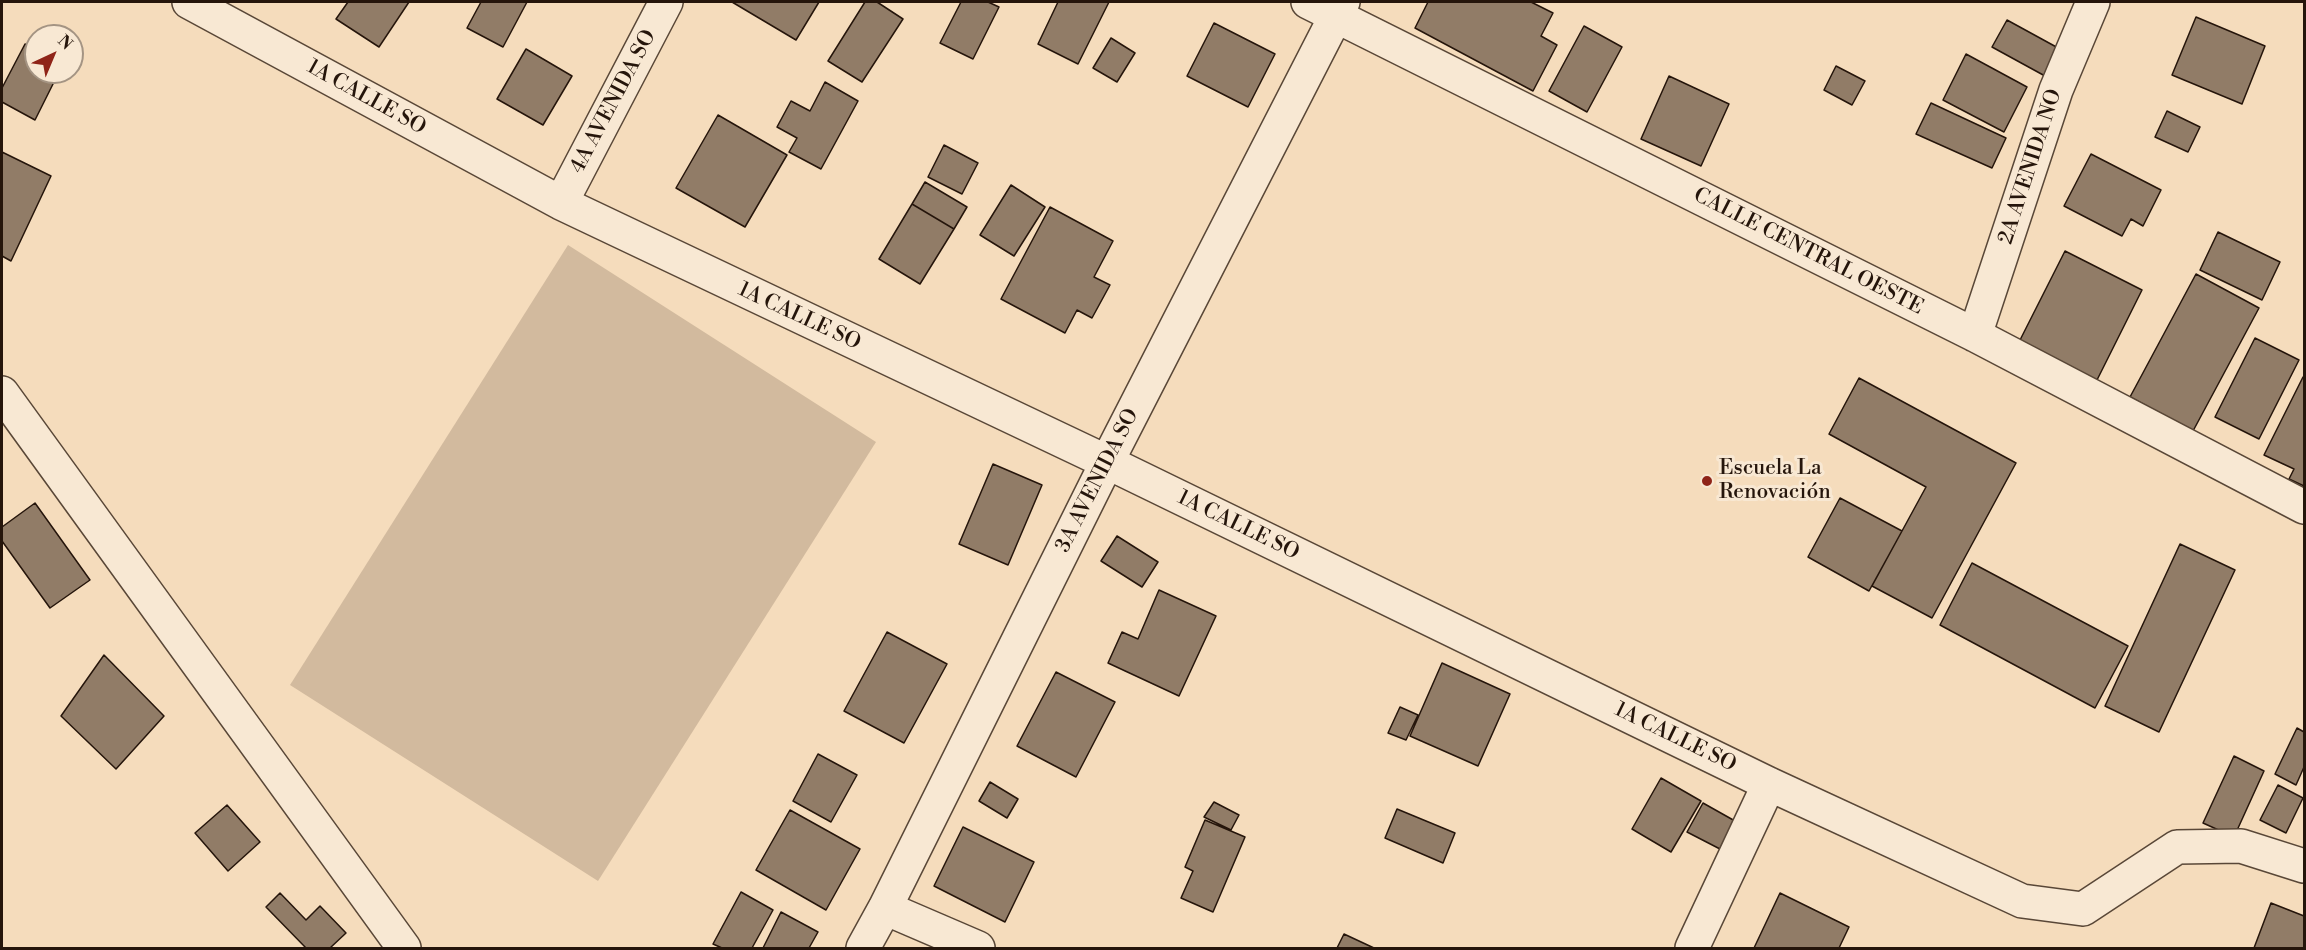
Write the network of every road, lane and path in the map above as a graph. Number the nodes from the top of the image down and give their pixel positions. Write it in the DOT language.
graph roads {
  1 [pos="189,2"];
  2 [pos="666,2"];
  3 [pos="2093,2"];
  4 [pos="1329,6"];
  5 [pos="561,203"];
  6 [pos="1975,335"];
  7 [pos="2,393"];
  8 [pos="1107,462"];
  9 [pos="2304,507"];
  10 [pos="1769,784"];
  11 [pos="2304,866"];
  12 [pos="885,908"];
  13 [pos="404,948"];
  14 [pos="863,948"];
  15 [pos="978,948"];
  16 [pos="1692,948"];
  1 -- 5 [label="street, 1A CALLE SO"];
  2 -- 5 [label="street, 4A AVENIDA SO"];
  3 -- 6 [label="street, 2A AVENIDA NO"];
  4 -- 6 [label="street, CALLE CENTRAL OESTE"];
  4 -- 8 [label="street, 3A AVENIDA SO"];
  5 -- 8 [label="street, 1A CALLE SO"];
  6 -- 9 [label="street, CALLE CENTRAL OESTE"];
  7 -- 13 [label="street"];
  8 -- 10 [label="street, 1A CALLE SO"];
  8 -- 12 [label="street, 3A AVENIDA SO"];
  10 -- 11 [label="street, 1A CALLE SO"];
  10 -- 16 [label="street"];
  12 -- 14 [label="street, 3A AVENIDA SO"];
  12 -- 15 [label="street"];
}
